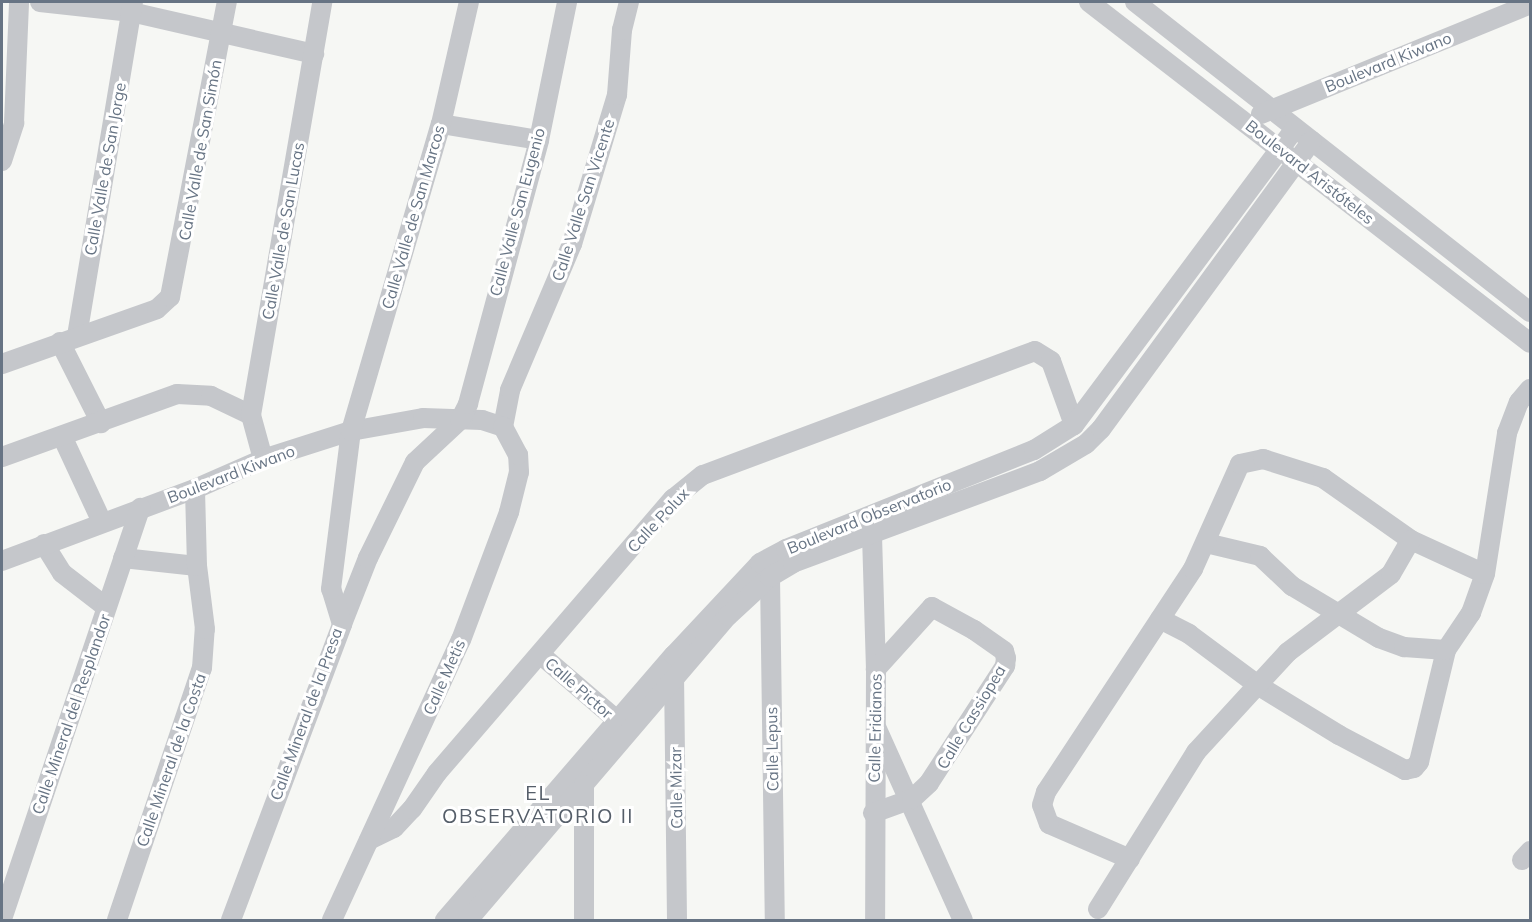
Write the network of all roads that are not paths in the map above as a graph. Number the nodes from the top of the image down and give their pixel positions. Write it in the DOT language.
graph roads {
  1 [pos="19,2"];
  2 [pos="40,2"];
  3 [pos="227,2"];
  4 [pos="322,2"];
  5 [pos="469,2"];
  6 [pos="567,2"];
  7 [pos="629,2"];
  8 [pos="1089,2"];
  9 [pos="1134,2"];
  10 [pos="1530,4"];
  11 [pos="132,7"];
  12 [pos="221,34"];
  13 [pos="314,54"];
  14 [pos="1271,109"];
  15 [pos="1246,121"];
  16 [pos="441,124"];
  17 [pos="1295,128"];
  18 [pos="539,140"];
  19 [pos="1312,141"];
  20 [pos="1279,148"];
  21 [pos="2,161"];
  22 [pos="1296,162"];
  23 [pos="1530,312"];
  24 [pos="68,339"];
  25 [pos="1530,343"];
  26 [pos="2,364"];
  27 [pos="1530,389"];
  28 [pos="251,416"];
  29 [pos="460,420"];
  30 [pos="101,423"];
  31 [pos="1074,425"];
  32 [pos="503,427"];
  33 [pos="351,431"];
  34 [pos="62,436"];
  35 [pos="1034,450"];
  36 [pos="2,457"];
  37 [pos="264,459"];
  38 [pos="1040,471"];
  39 [pos="195,489"];
  40 [pos="140,508"];
  41 [pos="102,522"];
  42 [pos="872,535"];
  43 [pos="1411,540"];
  44 [pos="1206,543"];
  45 [pos="44,544"];
  46 [pos="123,558"];
  47 [pos="2,561"];
  48 [pos="197,566"];
  49 [pos="1485,574"];
  50 [pos="770,578"];
  51 [pos="106,608"];
  52 [pos="1338,614"];
  53 [pos="1160,619"];
  54 [pos="342,624"];
  55 [pos="1446,650"];
  56 [pos="541,655"];
  57 [pos="674,655"];
  58 [pos="876,669"];
  59 [pos="674,681"];
  60 [pos="1259,687"];
  61 [pos="618,721"];
  62 [pos="876,726"];
  63 [pos="412,748"];
  64 [pos="438,773"];
  65 [pos="584,785"];
  66 [pos="912,799"];
  67 [pos="873,813"];
  68 [pos="369,840"];
  69 [pos="1130,859"];
  70 [pos="483,879"];
  71 [pos="1098,909"];
  72 [pos="483,912"];
  73 [pos="2,919"];
  74 [pos="117,921"];
  75 [pos="231,921"];
  76 [pos="332,921"];
  77 [pos="445,921"];
  78 [pos="468,921"];
  79 [pos="584,921"];
  80 [pos="677,921"];
  81 [pos="775,921"];
  82 [pos="875,921"];
  83 [pos="963,921"];
  1 -- 21 [label="street"];
  2 -- 11 [label="street"];
  3 -- 12 [label="street, Calle Valle de San Simón"];
  4 -- 13 [label="street, Calle Valle de San Lucas"];
  5 -- 16 [label="street, Calle Valle de San Marcos"];
  6 -- 18 [label="street, Calle Valle San Eugenio"];
  7 -- 32 [label="street, Calle Valle San Vicente"];
  8 -- 15 [label="street, Boulevard Aristóteles"];
  9 -- 14 [label="street, Boulevard Aristóteles"];
  10 -- 14 [label="street, Boulevard Kiwano"];
  11 -- 12 [label="street"];
  11 -- 24 [label="street, Calle Valle de San Jorge"];
  12 -- 13 [label="street"];
  12 -- 24 [label="street, Calle Valle de San Simón"];
  13 -- 28 [label="street, Calle Valle de San Lucas"];
  14 -- 15 [label="street, Boulevard Kiwano"];
  14 -- 17 [label="street, Boulevard Aristóteles"];
  15 -- 20 [label="street, Boulevard Aristóteles"];
  16 -- 18 [label="street"];
  16 -- 33 [label="street, Calle Valle de San Marcos"];
  17 -- 19 [label="street, Boulevard Aristóteles"];
  17 -- 20 [label="street, Boulevard Observatorio"];
  18 -- 29 [label="street, Calle Valle San Eugenio"];
  19 -- 22 [label="street, Boulevard Observatorio"];
  19 -- 23 [label="street, Boulevard Aristóteles"];
  20 -- 22 [label="street, Boulevard Aristóteles"];
  20 -- 31 [label="street, Boulevard Observatorio"];
  22 -- 25 [label="street, Boulevard Aristóteles"];
  22 -- 38 [label="street, Boulevard Observatorio"];
  24 -- 26 [label="street"];
  24 -- 30 [label="street"];
  27 -- 49 [label="street"];
  28 -- 30 [label="street"];
  28 -- 37 [label="street, Calle Valle de San Lucas"];
  29 -- 32 [label="street, Boulevard Kiwano"];
  29 -- 33 [label="street, Boulevard Kiwano"];
  29 -- 54 [label="street"];
  30 -- 34 [label="street"];
  31 -- 35 [label="street, Boulevard Observatorio"];
  31 -- 56 [label="street, Calle Polux"];
  32 -- 63 [label="street, Calle Metis"];
  33 -- 37 [label="street, Boulevard Kiwano"];
  33 -- 54 [label="street, Calle Mineral de la Presa"];
  34 -- 36 [label="street"];
  34 -- 41 [label="street"];
  35 -- 38 [label="street"];
  35 -- 57 [label="street, Boulevard Observatorio"];
  37 -- 39 [label="street, Boulevard Kiwano"];
  38 -- 42 [label="street, Boulevard Observatorio"];
  39 -- 40 [label="street, Boulevard Kiwano"];
  39 -- 48 [label="street, Calle Mineral de la Costa"];
  40 -- 41 [label="street, Boulevard Kiwano"];
  40 -- 46 [label="street, Calle Mineral del Resplandor"];
  41 -- 45 [label="street, Boulevard Kiwano"];
  42 -- 50 [label="street, Boulevard Observatorio"];
  42 -- 58 [label="street, Calle Eridianos"];
  43 -- 44 [label="street"];
  43 -- 49 [label="street"];
  43 -- 52 [label="street"];
  44 -- 52 [label="street"];
  44 -- 53 [label="street"];
  45 -- 47 [label="street, Boulevard Kiwano"];
  45 -- 51 [label="street"];
  46 -- 48 [label="street"];
  46 -- 51 [label="street, Calle Mineral del Resplandor"];
  48 -- 74 [label="street, Calle Mineral de la Costa"];
  49 -- 55 [label="street"];
  50 -- 59 [label="street, Boulevard Observatorio"];
  50 -- 81 [label="street, Calle Lepus"];
  51 -- 73 [label="street, Calle Mineral del Resplandor"];
  52 -- 55 [label="street"];
  52 -- 60 [label="street"];
  53 -- 60 [label="street"];
  53 -- 69 [label="street"];
  54 -- 75 [label="street, Calle Mineral de la Presa"];
  55 -- 60 [label="street"];
  56 -- 61 [label="street, Calle Pictor"];
  56 -- 64 [label="street, Calle Polux"];
  57 -- 59 [label="street, Calle Mizar"];
  57 -- 61 [label="street, Boulevard Observatorio"];
  58 -- 62 [label="street, Calle Eridianos"];
  58 -- 66 [label="street, Calle Cassiopea"];
  59 -- 65 [label="street, Boulevard Observatorio"];
  59 -- 80 [label="street, Calle Mizar"];
  60 -- 69 [label="street"];
  61 -- 70 [label="street, Boulevard Observatorio"];
  62 -- 66 [label="street"];
  62 -- 67 [label="street, Calle Eridianos"];
  63 -- 64 [label="street"];
  63 -- 68 [label="street, Calle Metis"];
  64 -- 68 [label="street, Calle Polux"];
  65 -- 72 [label="street, Boulevard Observatorio"];
  65 -- 79 [label="street"];
  66 -- 67 [label="street, Calle Cassiopea"];
  66 -- 83 [label="street"];
  67 -- 82 [label="street, Calle Eridianos"];
  68 -- 76 [label="street, Calle Metis"];
  69 -- 71 [label="street"];
  70 -- 72 [label="street"];
  70 -- 77 [label="street, Boulevard Observatorio"];
  72 -- 78 [label="street, Boulevard Observatorio"];
}
